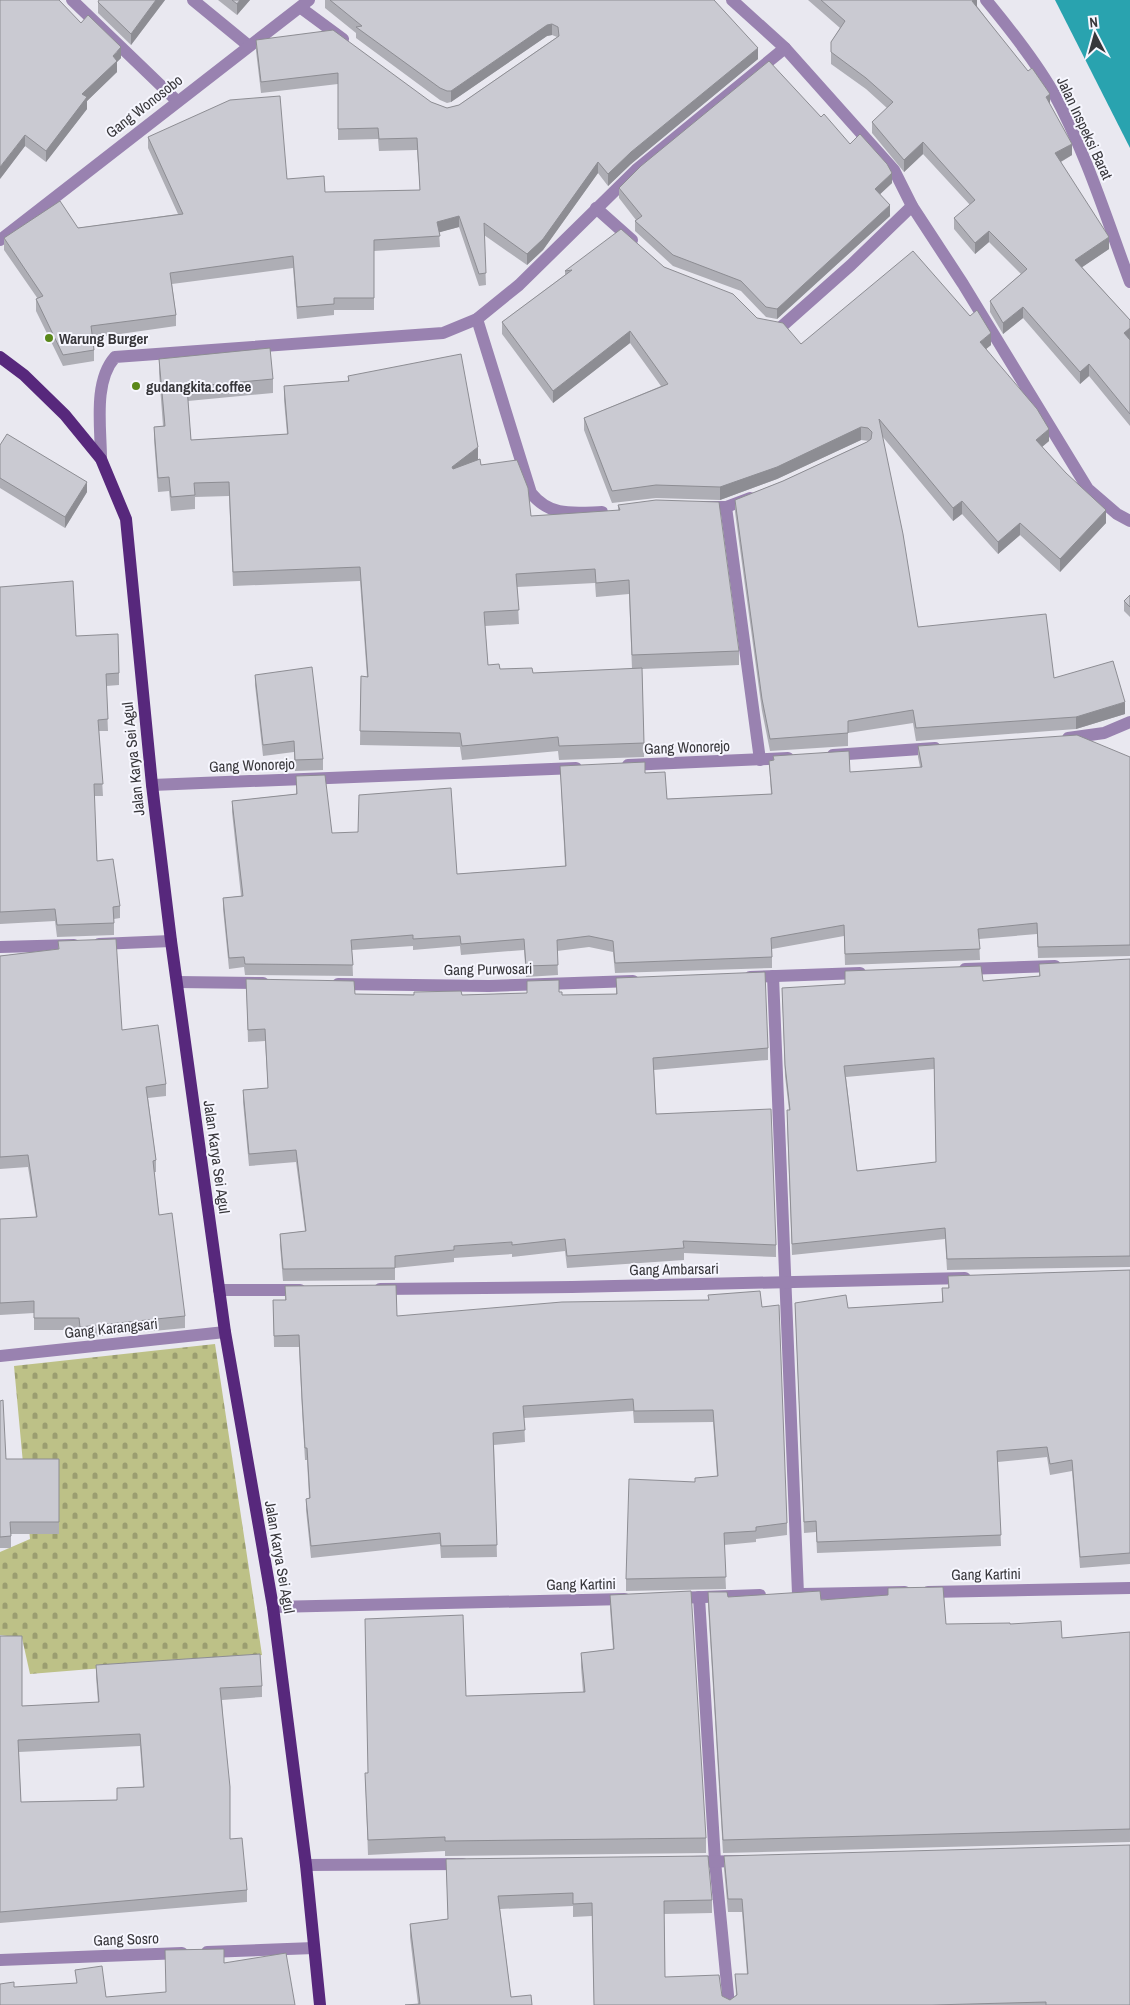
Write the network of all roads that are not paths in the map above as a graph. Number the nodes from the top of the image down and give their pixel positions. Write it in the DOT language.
graph roads {
  1 [pos="72,0"];
  2 [pos="193,0"];
  3 [pos="732,0"];
  4 [pos="986,0"];
  5 [pos="305,4"];
  6 [pos="249,46"];
  7 [pos="785,48"];
  8 [pos="356,49"];
  9 [pos="177,101"];
  10 [pos="912,206"];
  11 [pos="596,208"];
  12 [pos="0,240"];
  13 [pos="640,247"];
  14 [pos="1130,282"];
  15 [pos="477,319"];
  16 [pos="762,325"];
  17 [pos="0,357"];
  18 [pos="101,459"];
  19 [pos="758,495"];
  20 [pos="690,507"];
  21 [pos="726,507"];
  22 [pos="615,511"];
  23 [pos="1130,521"];
  24 [pos="1130,722"];
  25 [pos="1053,739"];
  26 [pos="945,747"];
  27 [pos="818,756"];
  28 [pos="799,757"];
  29 [pos="760,760"];
  30 [pos="620,766"];
  31 [pos="590,767"];
  32 [pos="152,785"];
  33 [pos="171,941"];
  34 [pos="0,948"];
  35 [pos="1070,965"];
  36 [pos="952,969"];
  37 [pos="872,972"];
  38 [pos="773,976"];
  39 [pos="734,977"];
  40 [pos="646,981"];
  41 [pos="177,982"];
  42 [pos="274,983"];
  43 [pos="323,984"];
  44 [pos="982,1278"];
  45 [pos="786,1282"];
  46 [pos="366,1289"];
  47 [pos="219,1290"];
  48 [pos="317,1290"];
  49 [pos="225,1332"];
  50 [pos="0,1356"];
  51 [pos="1130,1588"];
  52 [pos="768,1595"];
  53 [pos="698,1597"];
  54 [pos="639,1598"];
  55 [pos="659,1598"];
  56 [pos="272,1607"];
  57 [pos="754,1860"];
  58 [pos="715,1861"];
  59 [pos="685,1862"];
  60 [pos="476,1863"];
  61 [pos="306,1865"];
  62 [pos="314,1948"];
  63 [pos="0,1960"];
  64 [pos="320,2005"];
  65 [pos="729,2005"];
  1 -- 9 [label="street"];
  2 -- 6 [label="street"];
  3 -- 7 [label="street"];
  4 -- 14 [label="street, Jalan Inspeksi Barat"];
  5 -- 6 [label="street, Gang Wonosobo"];
  5 -- 8 [label="street"];
  6 -- 9 [label="street, Gang Wonosobo"];
  7 -- 10 [label="street"];
  7 -- 11 [label="street"];
  9 -- 12 [label="street, Gang Wonosobo"];
  10 -- 16 [label="street"];
  10 -- 23 [label="street"];
  11 -- 13 [label="street"];
  11 -- 15 [label="street"];
  15 -- 18 [label="street"];
  15 -- 22 [label="street"];
  17 -- 18 [label="main road, Jalan Karya Sei Agul"];
  18 -- 32 [label="main road, Jalan Karya Sei Agul"];
  19 -- 21 [label="street"];
  20 -- 21 [label="street"];
  21 -- 29 [label="street"];
  24 -- 25 [label="street"];
  26 -- 27 [label="street"];
  28 -- 29 [label="street, Gang Wonorejo"];
  29 -- 30 [label="street, Gang Wonorejo"];
  31 -- 32 [label="street, Gang Wonorejo"];
  32 -- 33 [label="main road, Jalan Karya Sei Agul"];
  33 -- 34 [label="street"];
  33 -- 41 [label="main road, Jalan Karya Sei Agul"];
  35 -- 36 [label="street"];
  37 -- 38 [label="street"];
  38 -- 39 [label="street"];
  38 -- 45 [label="street"];
  40 -- 43 [label="street, Gang Purwosari"];
  41 -- 42 [label="street"];
  41 -- 47 [label="main road, Jalan Karya Sei Agul"];
  44 -- 45 [label="street, Gang Ambarsari"];
  45 -- 46 [label="street, Gang Ambarsari"];
  45 -- 51 [label="street, Gang Kartini"];
  47 -- 48 [label="street"];
  47 -- 49 [label="main road, Jalan Karya Sei Agul"];
  49 -- 50 [label="street, Gang Karangsari"];
  49 -- 56 [label="main road, Jalan Karya Sei Agul"];
  52 -- 53 [label="street"];
  53 -- 55 [label="street"];
  53 -- 58 [label="street"];
  54 -- 56 [label="street, Gang Kartini"];
  56 -- 61 [label="main road, Jalan Karya Sei Agul"];
  57 -- 58 [label="street"];
  58 -- 59 [label="street"];
  58 -- 65 [label="street"];
  60 -- 61 [label="street"];
  61 -- 62 [label="main road, Jalan Karya Sei Agul"];
  62 -- 63 [label="street, Gang Sosro"];
  62 -- 64 [label="main road, Jalan Karya Sei Agul"];
}
